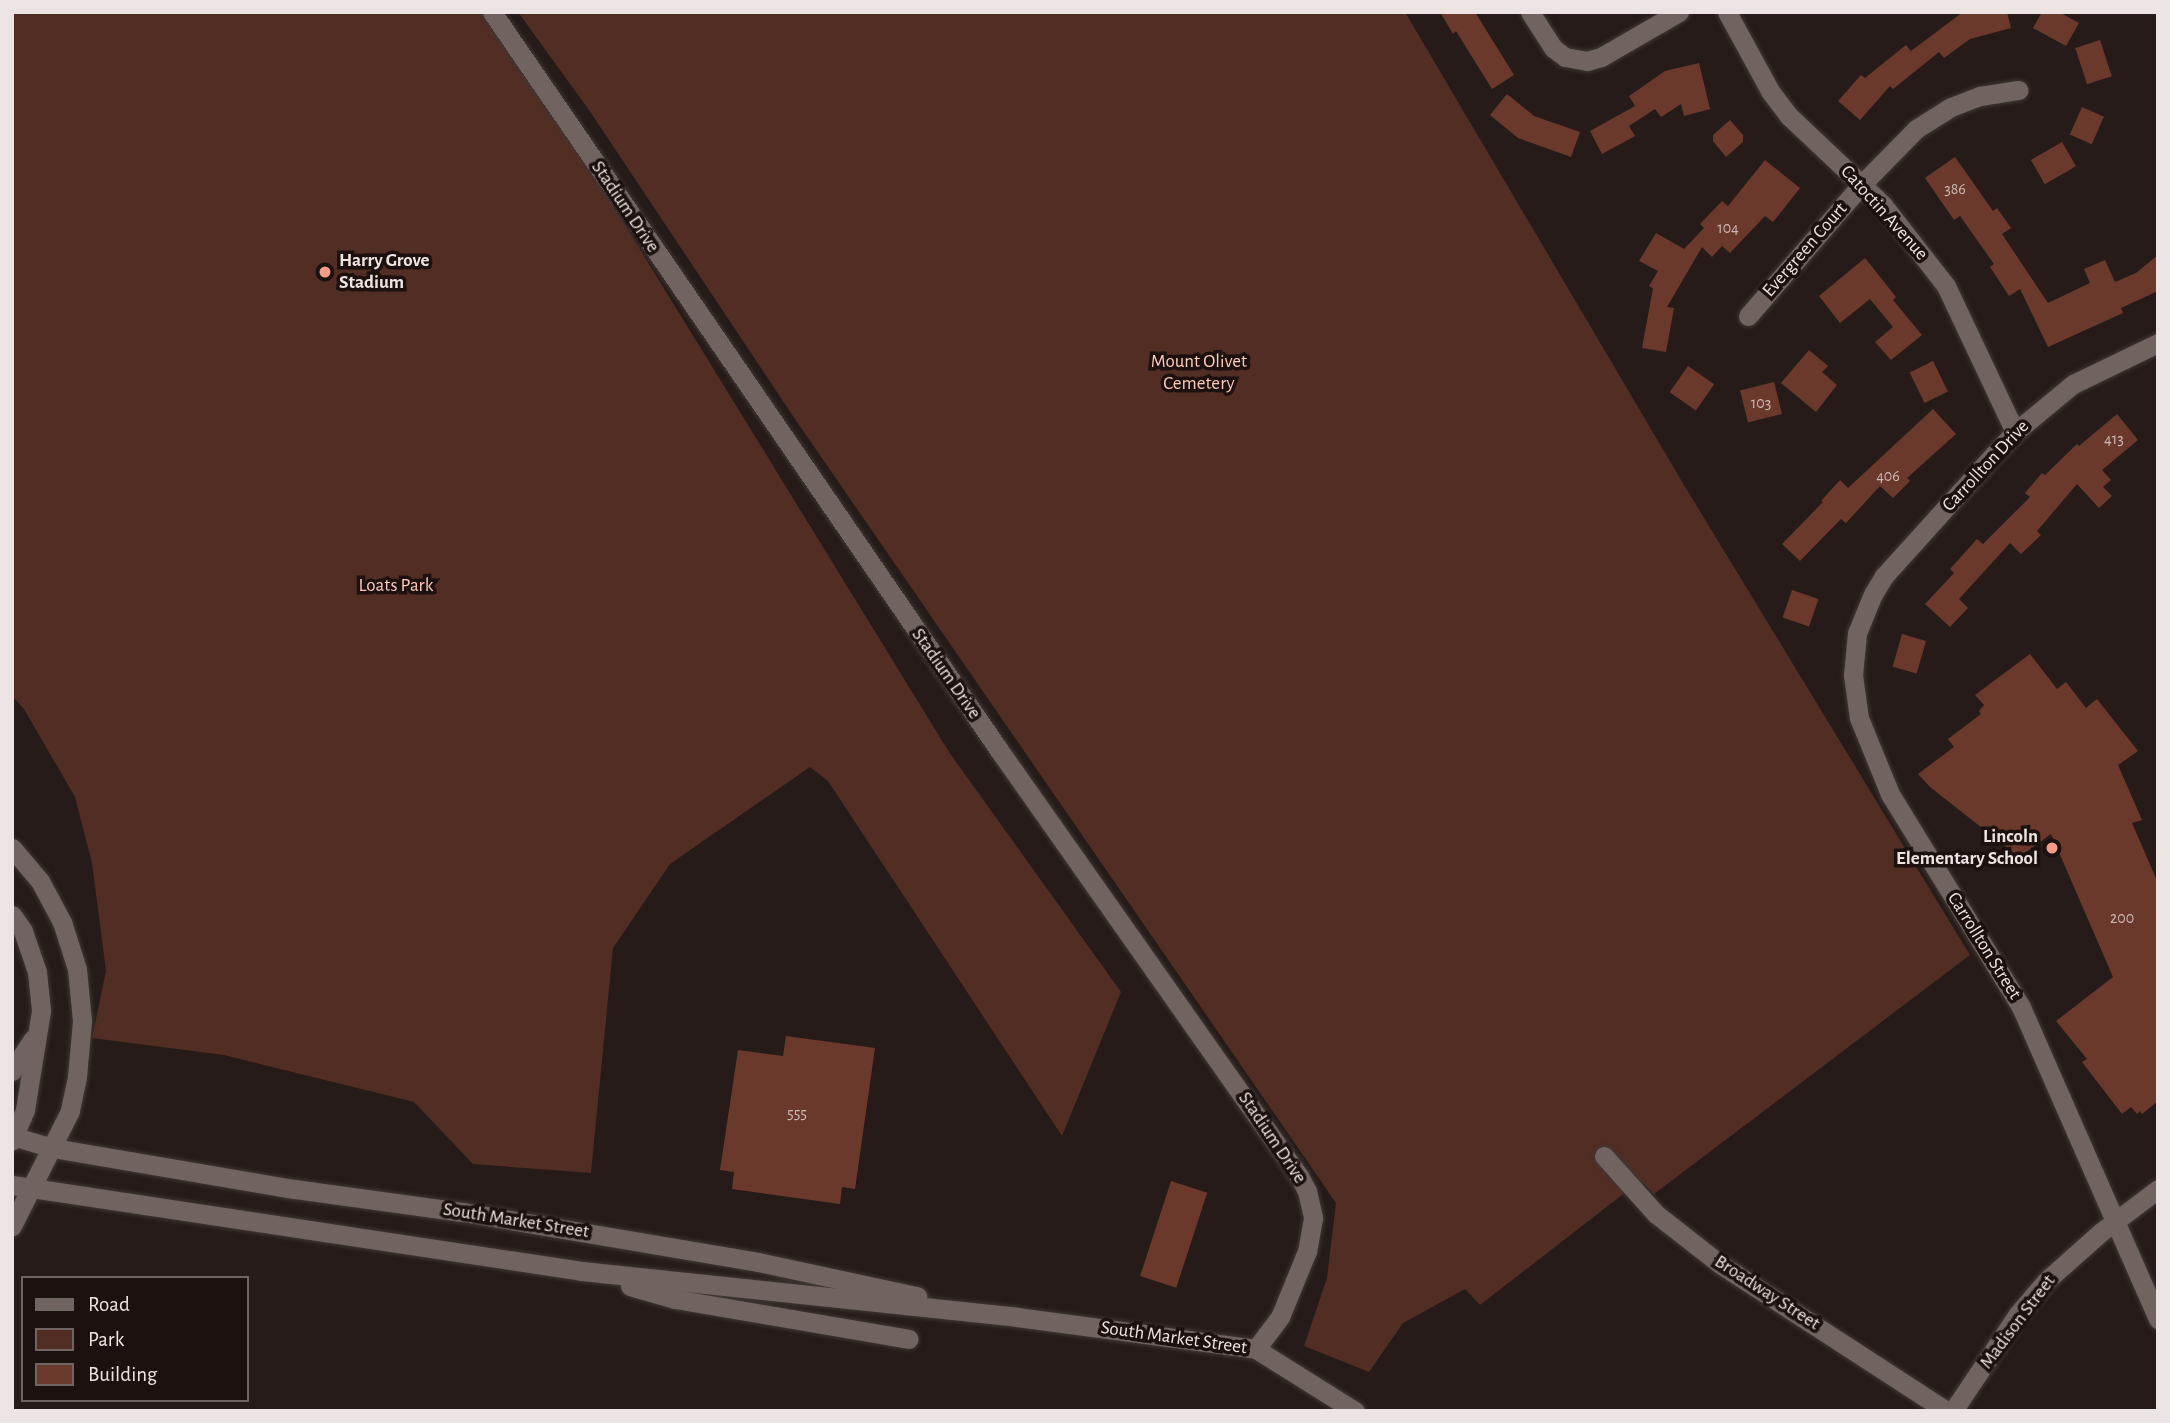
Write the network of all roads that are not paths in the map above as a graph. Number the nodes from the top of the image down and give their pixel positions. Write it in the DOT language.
graph roads {
  1 [pos="492,12"];
  2 [pos="1530,12"];
  3 [pos="1679,12"];
  4 [pos="1727,12"];
  5 [pos="2019,90"];
  6 [pos="1862,184"];
  7 [pos="1748,316"];
  8 [pos="2158,343"];
  9 [pos="2015,432"];
  10 [pos="1857,633"];
  11 [pos="12,848"];
  12 [pos="12,915"];
  13 [pos="40,1026"];
  14 [pos="12,1071"];
  15 [pos="13,1138"];
  16 [pos="53,1148"];
  17 [pos="1604,1156"];
  18 [pos="22,1187"];
  19 [pos="2158,1189"];
  20 [pos="2117,1220"];
  21 [pos="12,1226"];
  22 [pos="582,1272"];
  23 [pos="1017,1317"];
  24 [pos="2158,1319"];
  25 [pos="909,1339"];
  26 [pos="1256,1349"];
  27 [pos="1355,1411"];
  28 [pos="1946,1411"];
  29 [pos="1953,1411"];
  1 -- 26 [label="street, Stadium Drive"];
  2 -- 3 [label="street"];
  4 -- 6 [label="street, Catoctin Avenue"];
  5 -- 6 [label="street, Evergreen Court"];
  6 -- 7 [label="street, Evergreen Court"];
  6 -- 9 [label="street, Catoctin Avenue"];
  8 -- 9 [label="street, Carrollton Drive"];
  9 -- 10 [label="street, Carrollton Drive"];
  10 -- 20 [label="street, Carrollton Street"];
  11 -- 16 [label="street"];
  12 -- 13 [label="street"];
  13 -- 14 [label="street"];
  13 -- 15 [label="street"];
  15 -- 16 [label="street, South Market Street"];
  16 -- 18 [label="street"];
  16 -- 23 [label="street, South Market Street"];
  17 -- 28 [label="street, Broadway Street"];
  18 -- 21 [label="street"];
  18 -- 22 [label="street, South Market Street"];
  19 -- 20 [label="street, Madison Street"];
  20 -- 24 [label="street, Carrollton Street"];
  20 -- 29 [label="street, Madison Street"];
  22 -- 23 [label="street, South Market Street"];
  22 -- 25 [label="street"];
  23 -- 26 [label="street, South Market Street"];
  26 -- 27 [label="street, South Market Street"];
}
